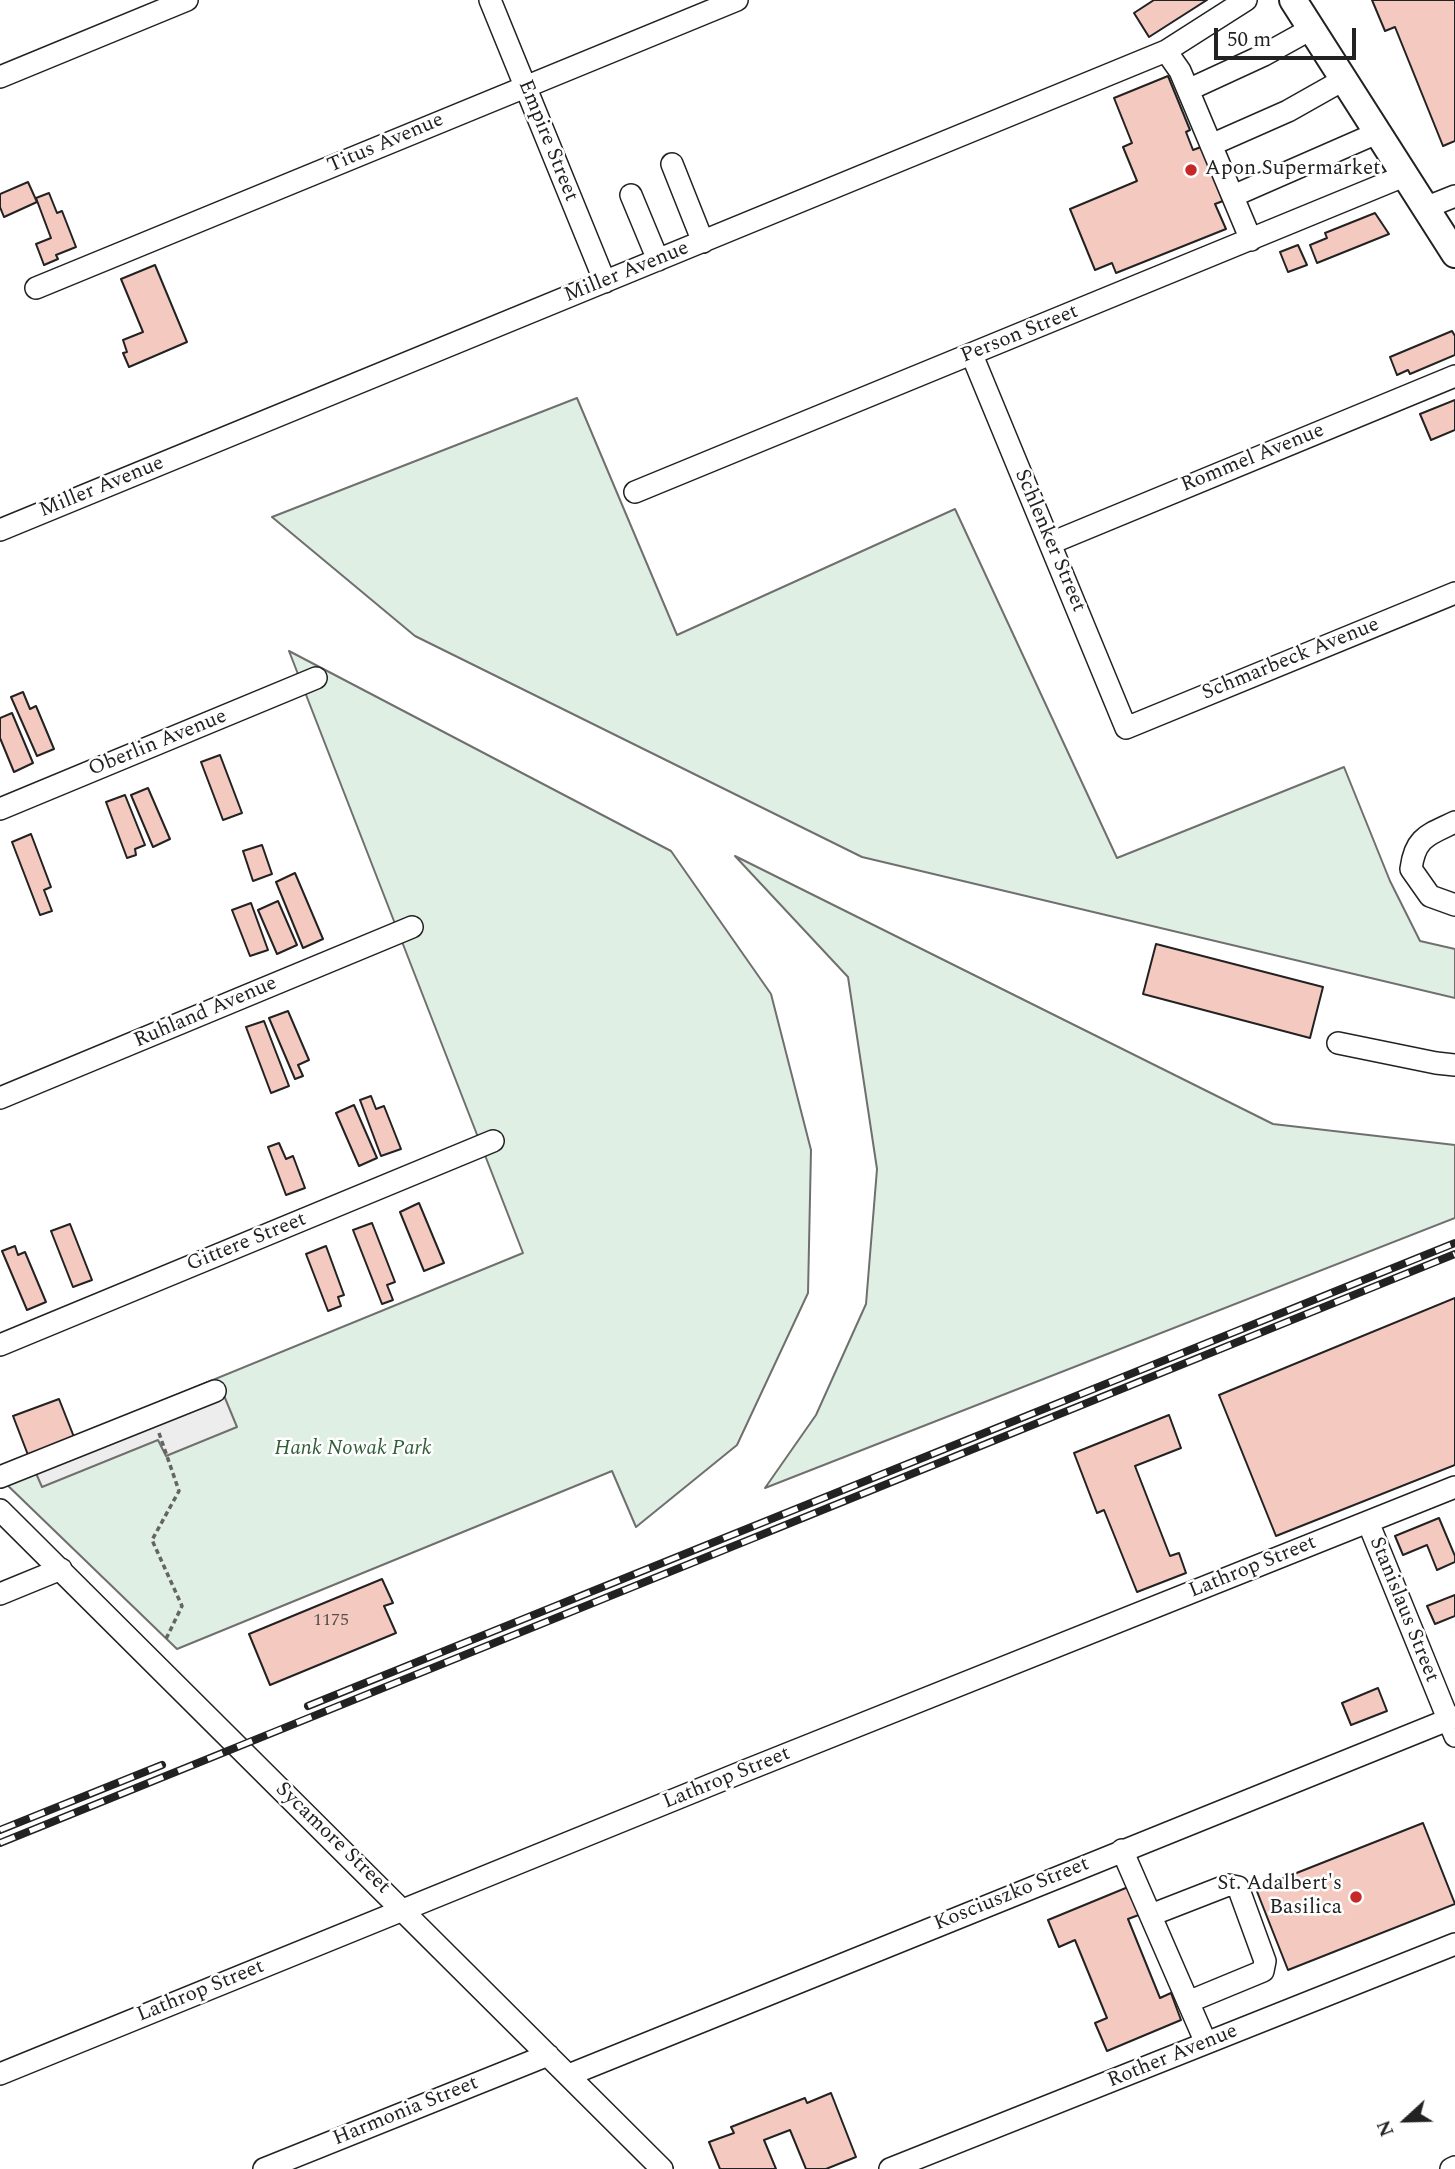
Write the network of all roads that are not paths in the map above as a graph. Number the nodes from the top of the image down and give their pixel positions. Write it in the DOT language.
graph roads {
  1 [pos="187,0"];
  2 [pos="490,0"];
  3 [pos="737,0"];
  4 [pos="1246,0"];
  5 [pos="1293,0"];
  6 [pos="1311,29"];
  7 [pos="1167,51"];
  8 [pos="0,77"];
  9 [pos="1343,80"];
  10 [pos="525,86"];
  11 [pos="1188,90"];
  12 [pos="1377,133"];
  13 [pos="1211,145"];
  14 [pos="671,164"];
  15 [pos="1404,176"];
  16 [pos="631,195"];
  17 [pos="1455,196"];
  18 [pos="1233,197"];
  19 [pos="1425,208"];
  20 [pos="1251,240"];
  21 [pos="703,242"];
  22 [pos="1455,254"];
  23 [pos="658,260"];
  24 [pos="605,282"];
  25 [pos="36,288"];
  26 [pos="972,355"];
  27 [pos="1455,376"];
  28 [pos="635,492"];
  29 [pos="0,530"];
  30 [pos="1051,543"];
  31 [pos="1455,593"];
  32 [pos="316,678"];
  33 [pos="1126,728"];
  34 [pos="0,809"];
  35 [pos="1455,822"];
  36 [pos="1455,905"];
  37 [pos="412,927"];
  38 [pos="1338,1043"];
  39 [pos="1455,1065"];
  40 [pos="0,1098"];
  41 [pos="493,1141"];
  42 [pos="0,1345"];
  43 [pos="215,1391"];
  44 [pos="0,1477"];
  45 [pos="1455,1487"];
  46 [pos="0,1510"];
  47 [pos="1368,1522"];
  48 [pos="61,1569"];
  49 [pos="0,1594"];
  50 [pos="1453,1724"];
  51 [pos="1122,1850"];
  52 [pos="403,1910"];
  53 [pos="1151,1915"];
  54 [pos="1455,1944"];
  55 [pos="1188,2002"];
  56 [pos="1206,2043"];
  57 [pos="548,2055"];
  58 [pos="0,2074"];
  59 [pos="569,2075"];
  60 [pos="264,2169"];
  61 [pos="662,2169"];
  62 [pos="890,2169"];
  1 -- 8 [label="street"];
  2 -- 10 [label="street, Empire Street"];
  3 -- 10 [label="street, Titus Avenue"];
  4 -- 7 [label="street, Miller Avenue"];
  5 -- 6 [label="main road"];
  6 -- 9 [label="main road"];
  6 -- 11 [label="street"];
  7 -- 11 [label="street"];
  7 -- 21 [label="street, Miller Avenue"];
  9 -- 12 [label="main road"];
  9 -- 13 [label="street"];
  10 -- 24 [label="street, Empire Street"];
  10 -- 25 [label="street, Titus Avenue"];
  11 -- 13 [label="street"];
  12 -- 15 [label="main road"];
  12 -- 18 [label="street"];
  13 -- 18 [label="street"];
  14 -- 21 [label="street"];
  15 -- 19 [label="main road"];
  15 -- 20 [label="street, Person Street"];
  16 -- 23 [label="street"];
  17 -- 19 [label="street"];
  18 -- 20 [label="street"];
  19 -- 22 [label="main road"];
  20 -- 26 [label="street, Person Street"];
  21 -- 23 [label="street, Miller Avenue"];
  23 -- 24 [label="street, Miller Avenue"];
  24 -- 29 [label="street, Miller Avenue"];
  26 -- 28 [label="street, Person Street"];
  26 -- 30 [label="street, Schlenker Street"];
  27 -- 30 [label="street, Rommel Avenue"];
  30 -- 33 [label="street, Schlenker Street"];
  31 -- 33 [label="street, Schmarbeck Avenue"];
  32 -- 34 [label="street, Oberlin Avenue"];
  35 -- 36 [label="street"];
  37 -- 40 [label="street, Ruhland Avenue"];
  38 -- 39 [label="street"];
  41 -- 42 [label="street, Gittere Street"];
  43 -- 44 [label="street"];
  45 -- 47 [label="street, Lathrop Street"];
  46 -- 48 [label="street, Sycamore Street"];
  47 -- 50 [label="street, Stanislaus Street"];
  47 -- 52 [label="street, Lathrop Street"];
  48 -- 49 [label="street"];
  48 -- 52 [label="street, Sycamore Street"];
  50 -- 51 [label="street, Kosciuszko Street"];
  51 -- 53 [label="street"];
  51 -- 59 [label="street, Kosciuszko Street"];
  52 -- 57 [label="street, Sycamore Street"];
  52 -- 58 [label="street, Lathrop Street"];
  53 -- 55 [label="street"];
  53 -- 55 [label="street"];
  54 -- 56 [label="street, Rother Avenue"];
  55 -- 56 [label="street"];
  56 -- 62 [label="street, Rother Avenue"];
  57 -- 59 [label="street, Sycamore Street"];
  57 -- 60 [label="street, Harmonia Street"];
  59 -- 61 [label="street, Sycamore Street"];
}
